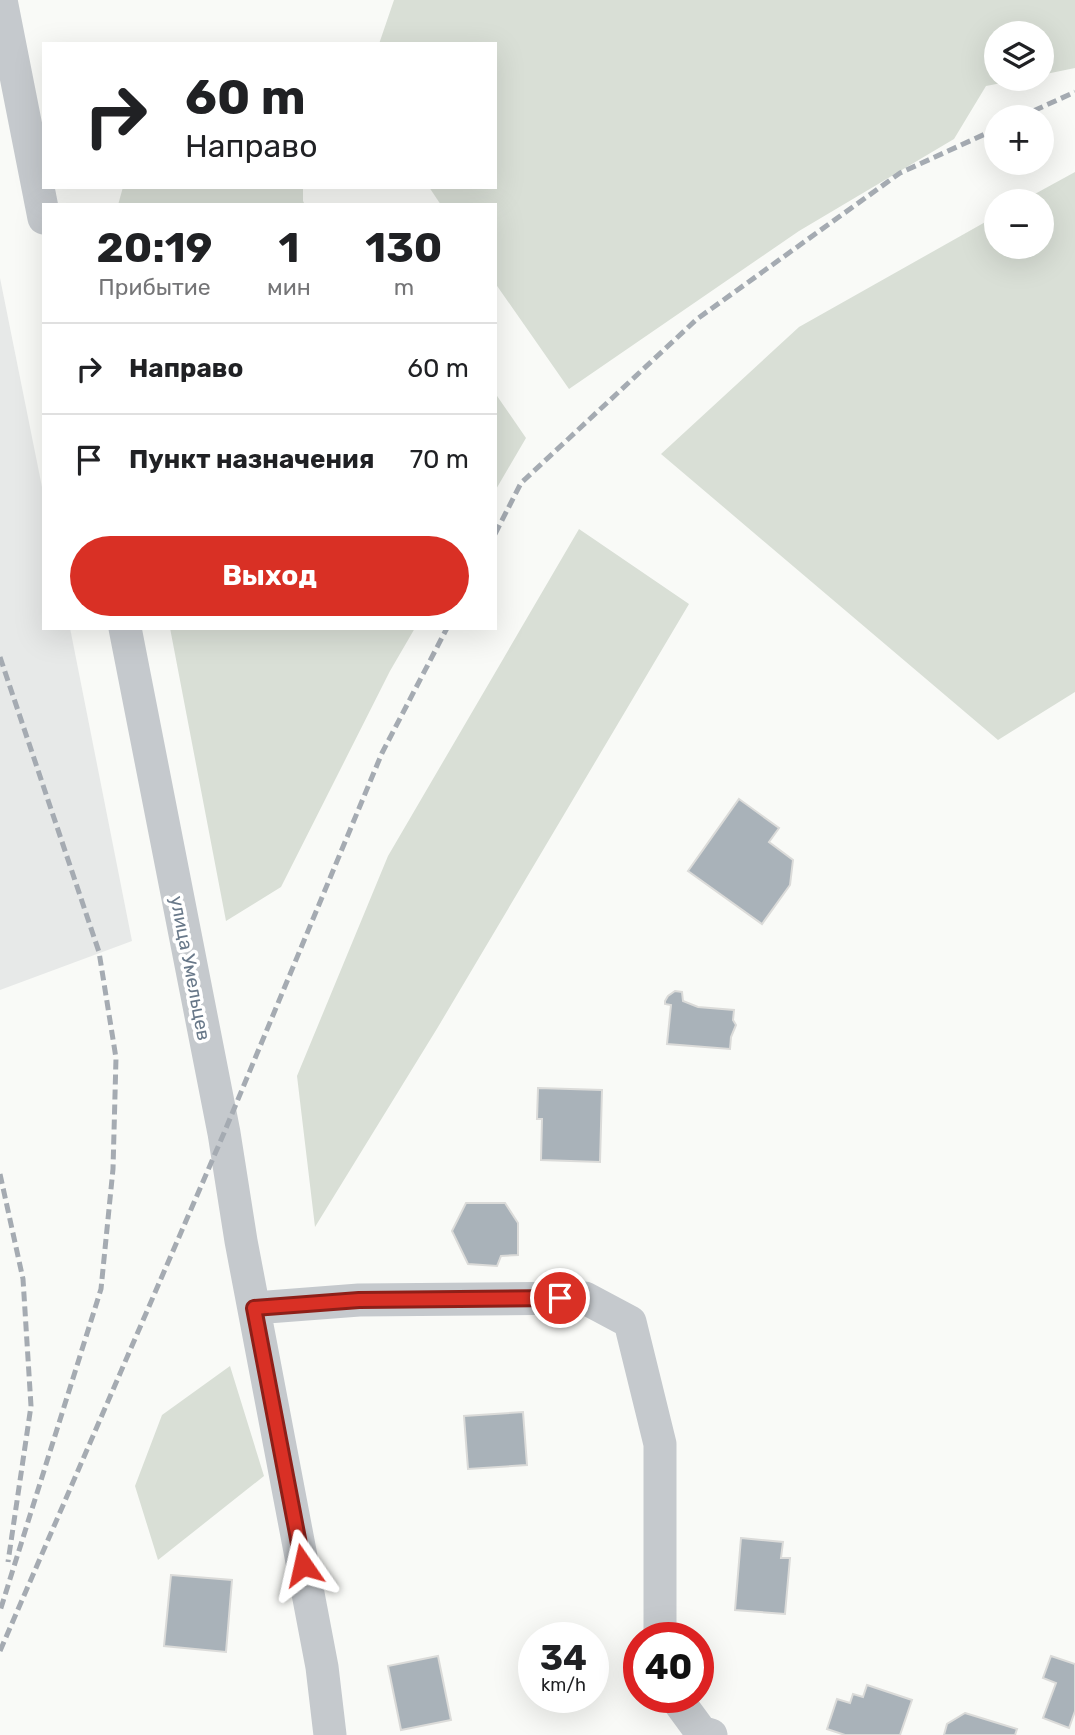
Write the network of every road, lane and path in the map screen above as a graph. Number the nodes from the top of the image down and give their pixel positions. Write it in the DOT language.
graph roads {
  1 [pos="1,0"];
  2 [pos="42,208"];
  3 [pos="124,630"];
  4 [pos="254,1308"];
  5 [pos="660,1622"];
  6 [pos="687,1713"];
  7 [pos="330,1735"];
  8 [pos="711,1735"];
  1 -- 2 [label="street"];
  3 -- 4 [label="street, улица Умельцев"];
  4 -- 5 [label="street"];
  4 -- 7 [label="street, улица Умельцев"];
  6 -- 8 [label="street"];
}
